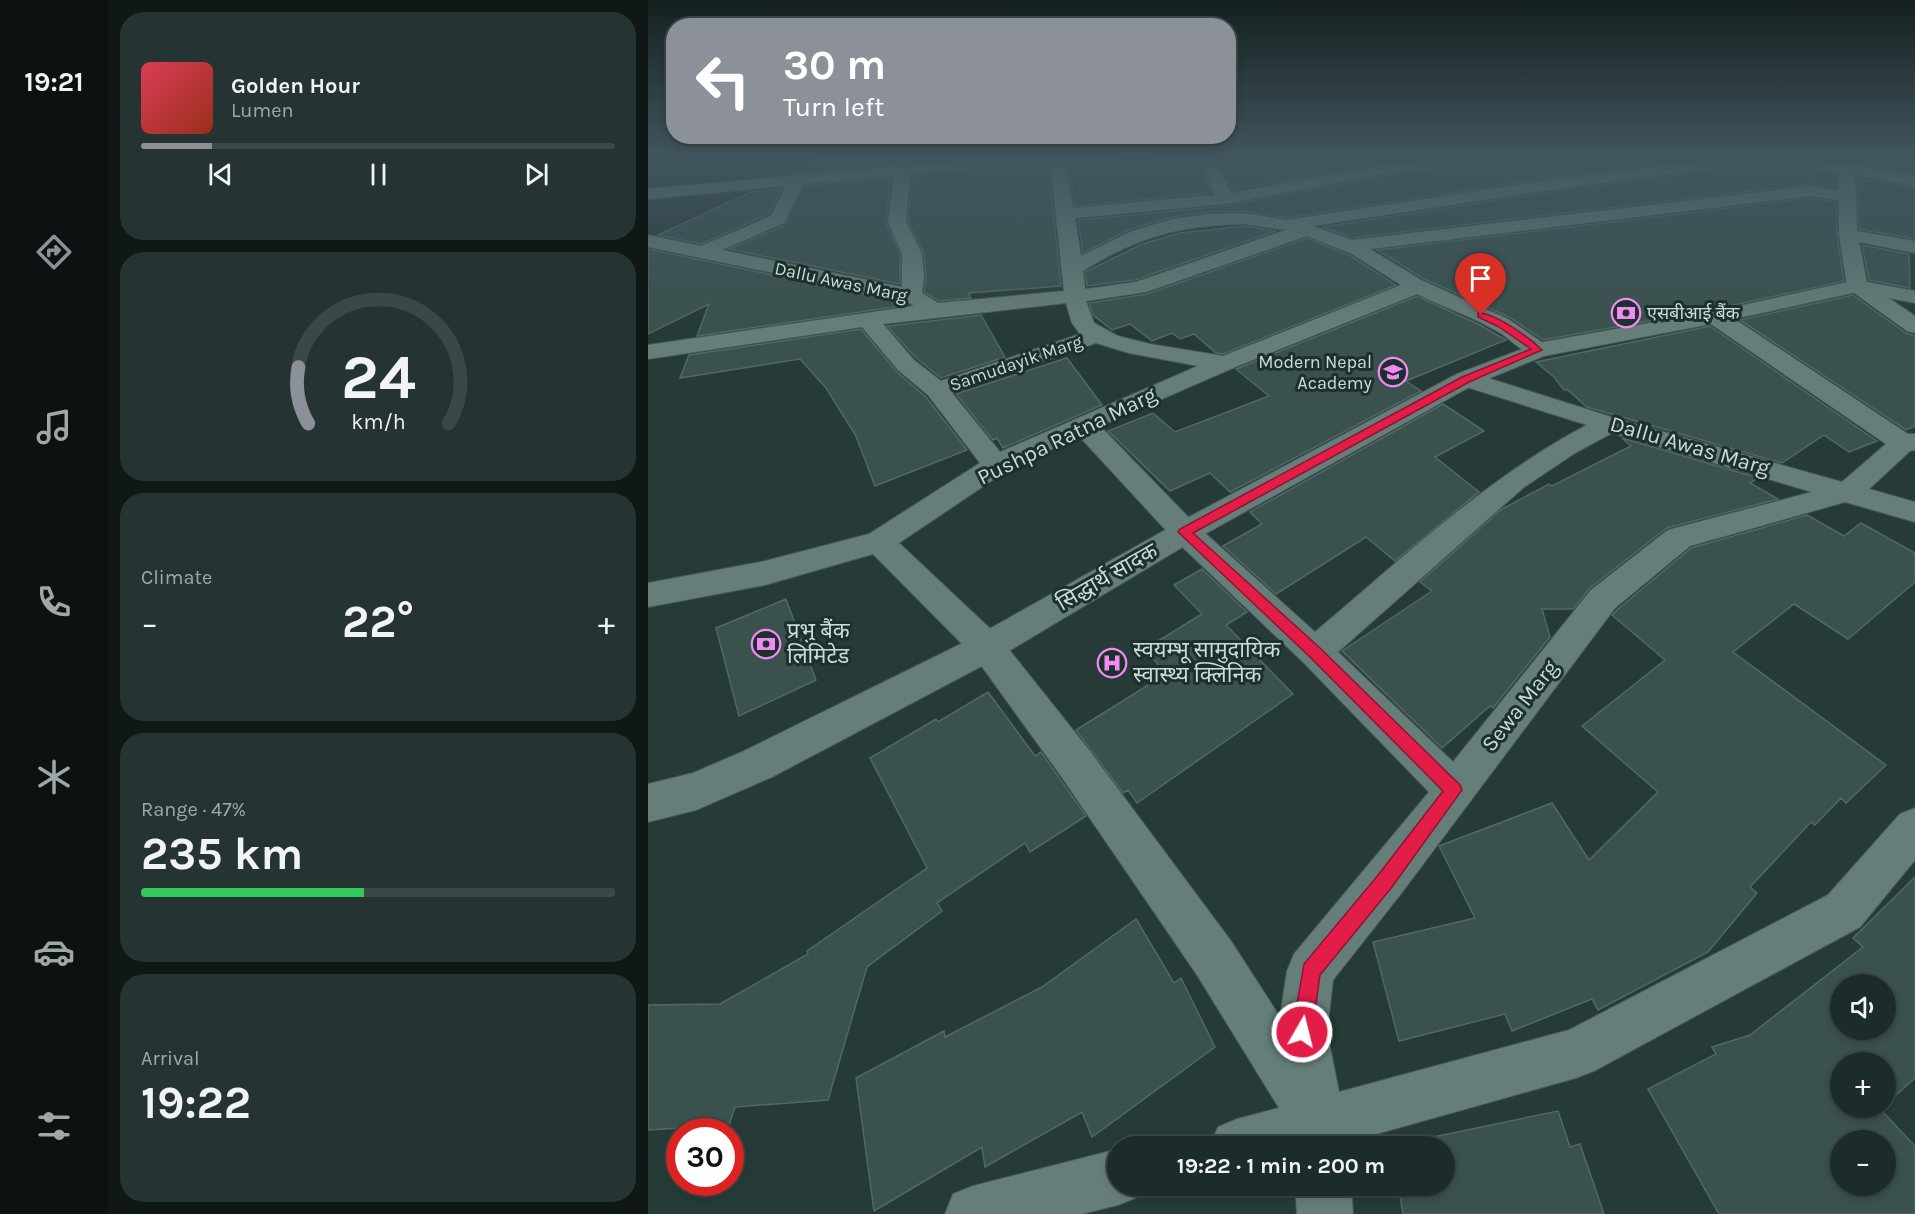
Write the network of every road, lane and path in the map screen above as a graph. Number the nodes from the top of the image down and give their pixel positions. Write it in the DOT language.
graph roads {
  1 [pos="782,211"];
  2 [pos="898,211"];
  3 [pos="1065,211"];
  4 [pos="1101,211"];
  5 [pos="1395,211"];
  6 [pos="1647,211"];
  7 [pos="1847,211"];
  8 [pos="1065,214"];
  9 [pos="1298,227"];
  10 [pos="1848,234"];
  11 [pos="648,241"];
  12 [pos="1350,246"];
  13 [pos="1915,247"];
  14 [pos="703,252"];
  15 [pos="1073,269"];
  16 [pos="1418,286"];
  17 [pos="1857,286"];
  18 [pos="911,295"];
  19 [pos="1075,296"];
  20 [pos="1915,297"];
  21 [pos="934,310"];
  22 [pos="1716,317"];
  23 [pos="867,320"];
  24 [pos="1915,326"];
  25 [pos="1096,336"];
  26 [pos="1538,350"];
  27 [pos="648,352"];
  28 [pos="1225,363"];
  29 [pos="1466,380"];
  30 [pos="937,390"];
  31 [pos="1083,424"];
  32 [pos="1609,424"];
  33 [pos="1909,443"];
  34 [pos="996,465"];
  35 [pos="1849,492"];
  36 [pos="1915,512"];
  37 [pos="1185,532"];
  38 [pos="879,542"];
  39 [pos="648,595"];
  40 [pos="987,647"];
  41 [pos="1315,652"];
  42 [pos="1454,790"];
  43 [pos="648,803"];
  44 [pos="1915,828"];
  45 [pos="1320,1135"];
  46 [pos="1107,1180"];
  47 [pos="1324,1196"];
  48 [pos="972,1214"];
  49 [pos="1326,1214"];
  1 -- 14 [label="street"];
  2 -- 18 [label="street"];
  3 -- 8 [label="street"];
  4 -- 8 [label="street"];
  5 -- 9 [label="street"];
  6 -- 12 [label="street"];
  7 -- 10 [label="street"];
  8 -- 15 [label="street"];
  9 -- 12 [label="street"];
  9 -- 15 [label="street"];
  9 -- 19 [label="street, Dallu Awas Marg"];
  10 -- 13 [label="street"];
  10 -- 17 [label="street"];
  11 -- 14 [label="street, Dallu Awas Marg"];
  12 -- 16 [label="street"];
  14 -- 18 [label="street, Dallu Awas Marg"];
  15 -- 19 [label="street"];
  16 -- 26 [label="street"];
  16 -- 28 [label="street, Pushpa Ratna Marg"];
  17 -- 20 [label="street, सिद्धार्थ सादक"];
  17 -- 22 [label="street, सिद्धार्थ सादक"];
  17 -- 24 [label="street"];
  18 -- 21 [label="street, Dallu Awas Marg"];
  19 -- 21 [label="street, Dallu Awas Marg"];
  19 -- 25 [label="street, Samudayik Marg"];
  21 -- 23 [label="street"];
  22 -- 26 [label="street, सिद्धार्थ सादक"];
  22 -- 33 [label="street"];
  23 -- 27 [label="street"];
  23 -- 30 [label="street, Samudayik Marg"];
  25 -- 28 [label="street, Samudayik Marg"];
  25 -- 30 [label="street, Samudayik Marg"];
  26 -- 29 [label="street, सिद्धार्थ सादक"];
  28 -- 31 [label="street, Pushpa Ratna Marg"];
  29 -- 32 [label="street, Dallu Awas Marg"];
  29 -- 37 [label="street, सिद्धार्थ सादक"];
  30 -- 34 [label="street, Samudayik Marg"];
  31 -- 34 [label="street, Pushpa Ratna Marg"];
  31 -- 37 [label="street"];
  32 -- 35 [label="street, Dallu Awas Marg"];
  32 -- 41 [label="street"];
  33 -- 35 [label="street, Sewa Marg"];
  34 -- 38 [label="street, Pushpa Ratna Marg"];
  35 -- 36 [label="street, Dallu Awas Marg"];
  35 -- 42 [label="street, Sewa Marg"];
  37 -- 40 [label="street, सिद्धार्थ सादक"];
  37 -- 41 [label="street"];
  38 -- 39 [label="street, Pushpa Ratna Marg"];
  38 -- 40 [label="street"];
  40 -- 43 [label="street, सिद्धार्थ सादक"];
  40 -- 45 [label="street"];
  41 -- 42 [label="street"];
  42 -- 45 [label="street, Sewa Marg"];
  44 -- 45 [label="street"];
  46 -- 48 [label="street"];
  47 -- 49 [label="street"];
}
